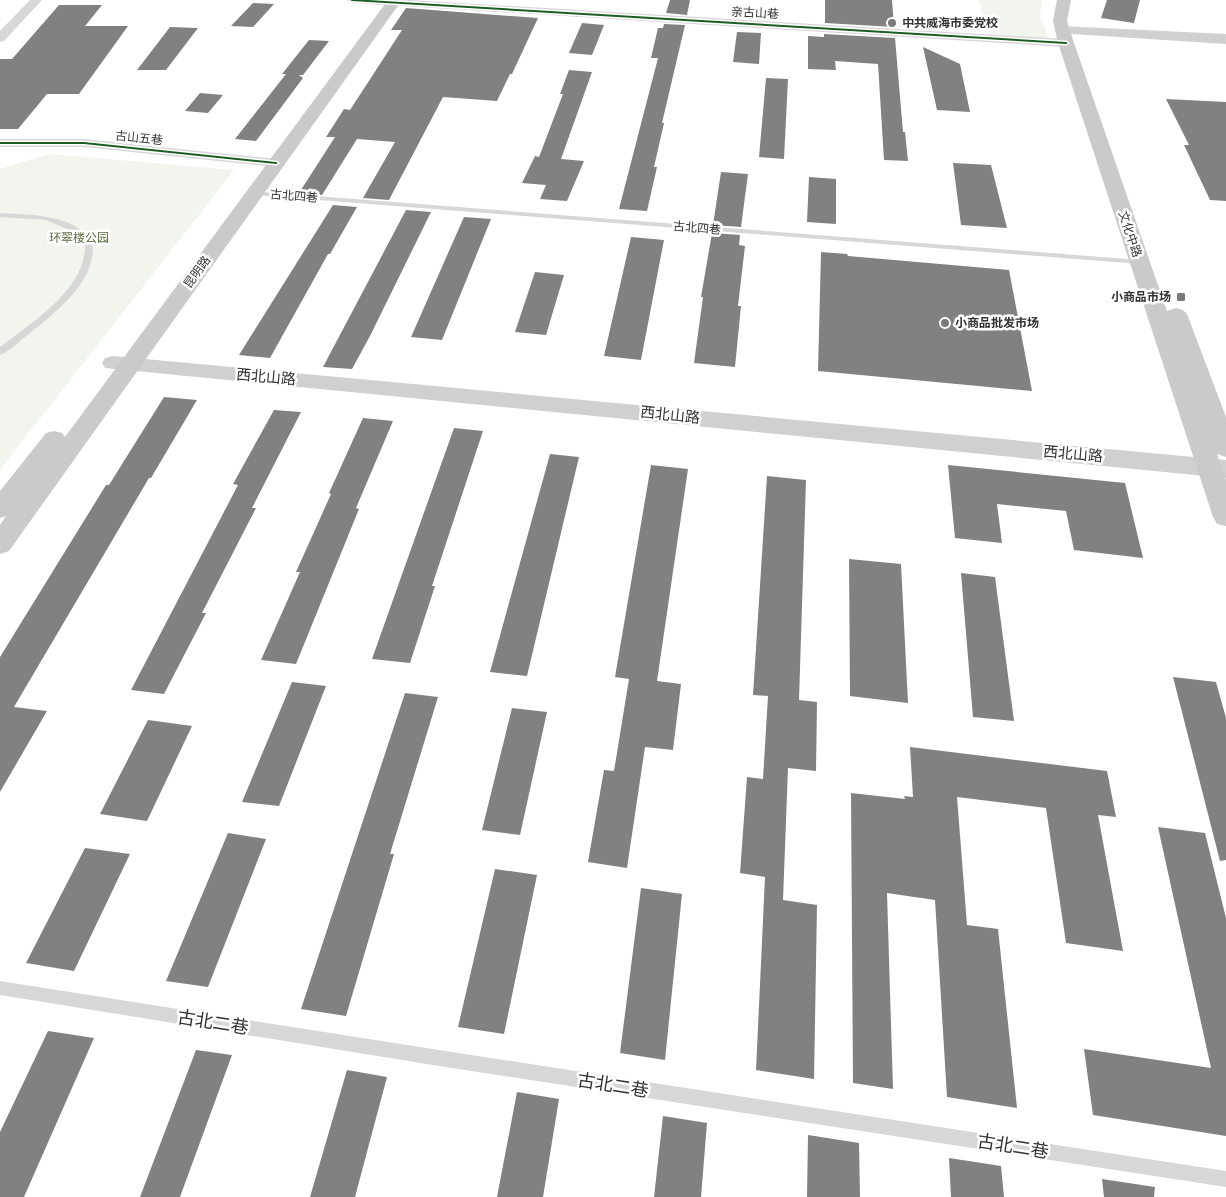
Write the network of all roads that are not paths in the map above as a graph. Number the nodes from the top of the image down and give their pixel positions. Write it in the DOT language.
graph roads {
  1 [pos="36,0"];
  2 [pos="352,0"];
  3 [pos="1064,0"];
  4 [pos="1077,0"];
  5 [pos="386,1"];
  6 [pos="1068,34"];
  7 [pos="0,38"];
  8 [pos="1226,39"];
  9 [pos="0,143"];
  10 [pos="16,144"];
  11 [pos="0,152"];
  12 [pos="268,162"];
  13 [pos="255,192"];
  14 [pos="0,215"];
  15 [pos="1140,262"];
  16 [pos="0,352"];
  17 [pos="122,363"];
  18 [pos="1226,449"];
  19 [pos="1217,467"];
  20 [pos="0,509"];
  21 [pos="1226,517"];
  22 [pos="0,544"];
  23 [pos="0,988"];
  24 [pos="1226,1179"];
  1 -- 7 [label="street"];
  2 -- 5 [label="street, 亲古山巷"];
  3 -- 6 [label="main road, 文化中路"];
  4 -- 6 [label="main road"];
  5 -- 6 [label="street, 亲古山巷"];
  5 -- 12 [label="main road, 昆明路"];
  6 -- 8 [label="main road"];
  6 -- 15 [label="main road, 文化中路"];
  6 -- 18 [label="main road"];
  9 -- 10 [label="street, 古山五巷"];
  10 -- 11 [label="street"];
  10 -- 12 [label="street, 古山五巷"];
  12 -- 13 [label="main road, 昆明路"];
  12 -- 17 [label="main road, 昆明路"];
  13 -- 15 [label="lane, 古北四巷"];
  13 -- 17 [label="main road, 昆明路"];
  14 -- 16 [label="lane"];
  15 -- 19 [label="main road, 文化中路"];
  17 -- 19 [label="main road, 西北山路"];
  17 -- 20 [label="main road, 昆明路"];
  17 -- 22 [label="main road, 昆明路"];
  19 -- 21 [label="main road, 文化中路"];
  23 -- 24 [label="lane, 古北二巷"];
}
